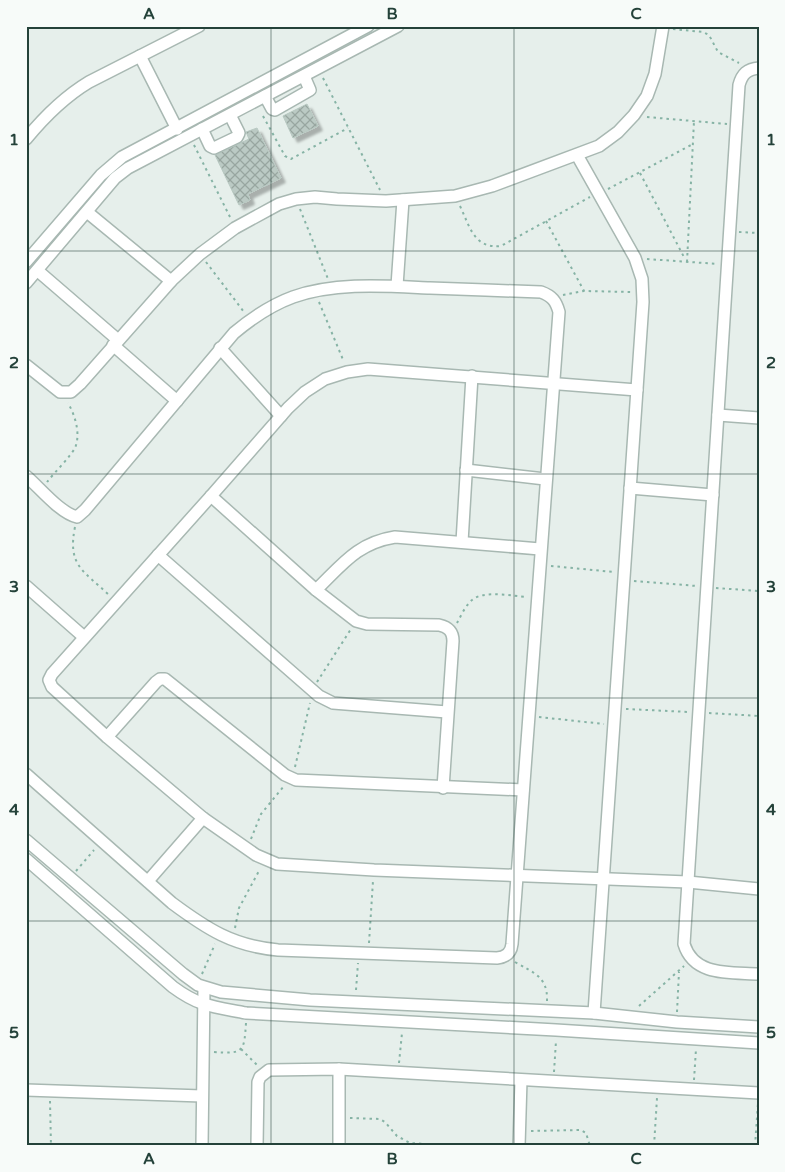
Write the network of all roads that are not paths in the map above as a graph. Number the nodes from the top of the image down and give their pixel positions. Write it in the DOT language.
graph roads {
  1 [pos="199,26"];
  2 [pos="398,26"];
  3 [pos="663,27"];
  4 [pos="364,28"];
  5 [pos="366,43"];
  6 [pos="140,56"];
  7 [pos="755,69"];
  8 [pos="304,76"];
  9 [pos="260,99"];
  10 [pos="230,114"];
  11 [pos="177,129"];
  12 [pos="202,129"];
  13 [pos="26,139"];
  14 [pos="577,155"];
  15 [pos="403,200"];
  16 [pos="87,212"];
  17 [pos="26,262"];
  18 [pos="38,271"];
  19 [pos="171,281"];
  20 [pos="26,283"];
  21 [pos="397,286"];
  22 [pos="115,342"];
  23 [pos="220,348"];
  24 [pos="26,365"];
  25 [pos="472,376"];
  26 [pos="552,382"];
  27 [pos="637,390"];
  28 [pos="177,401"];
  29 [pos="718,415"];
  30 [pos="281,416"];
  31 [pos="759,418"];
  32 [pos="466,470"];
  33 [pos="26,476"];
  34 [pos="546,479"];
  35 [pos="630,488"];
  36 [pos="713,495"];
  37 [pos="212,496"];
  38 [pos="462,542"];
  39 [pos="540,549"];
  40 [pos="158,555"];
  41 [pos="26,586"];
  42 [pos="316,590"];
  43 [pos="84,637"];
  44 [pos="447,712"];
  45 [pos="107,737"];
  46 [pos="26,774"];
  47 [pos="442,788"];
  48 [pos="523,790"];
  49 [pos="203,818"];
  50 [pos="26,840"];
  51 [pos="26,858"];
  52 [pos="517,876"];
  53 [pos="603,879"];
  54 [pos="148,881"];
  55 [pos="688,882"];
  56 [pos="759,889"];
  57 [pos="759,974"];
  58 [pos="201,986"];
  59 [pos="203,1005"];
  60 [pos="594,1013"];
  61 [pos="759,1027"];
  62 [pos="759,1043"];
  63 [pos="339,1069"];
  64 [pos="521,1080"];
  65 [pos="26,1090"];
  66 [pos="759,1093"];
  67 [pos="202,1096"];
  68 [pos="202,1146"];
  69 [pos="258,1146"];
  70 [pos="339,1146"];
  71 [pos="519,1146"];
  1 -- 6 [label="street"];
  2 -- 5 [label="street"];
  3 -- 14 [label="street"];
  4 -- 5 [label="street"];
  4 -- 11 [label="street"];
  5 -- 8 [label="street"];
  6 -- 11 [label="street"];
  6 -- 13 [label="street"];
  7 -- 29 [label="street"];
  8 -- 9 [label="street"];
  8 -- 9 [label="street"];
  9 -- 10 [label="street"];
  10 -- 12 [label="street"];
  10 -- 12 [label="street"];
  11 -- 17 [label="street"];
  12 -- 16 [label="street"];
  14 -- 15 [label="street"];
  14 -- 27 [label="street"];
  15 -- 19 [label="street"];
  15 -- 21 [label="street"];
  16 -- 18 [label="street"];
  16 -- 19 [label="street"];
  18 -- 20 [label="street"];
  18 -- 22 [label="street"];
  19 -- 22 [label="street"];
  21 -- 23 [label="street"];
  21 -- 26 [label="street"];
  22 -- 24 [label="street"];
  22 -- 28 [label="street"];
  23 -- 28 [label="street"];
  23 -- 30 [label="street"];
  25 -- 26 [label="street"];
  25 -- 30 [label="street"];
  25 -- 32 [label="street"];
  26 -- 27 [label="street"];
  26 -- 34 [label="street"];
  27 -- 35 [label="street"];
  28 -- 33 [label="street"];
  29 -- 31 [label="street"];
  29 -- 36 [label="street"];
  30 -- 37 [label="street"];
  32 -- 34 [label="street"];
  32 -- 38 [label="street"];
  34 -- 39 [label="street"];
  35 -- 36 [label="street"];
  35 -- 53 [label="street"];
  36 -- 55 [label="street"];
  37 -- 40 [label="street"];
  37 -- 42 [label="street"];
  38 -- 39 [label="street"];
  38 -- 42 [label="street"];
  39 -- 48 [label="street"];
  40 -- 43 [label="street"];
  40 -- 44 [label="street"];
  41 -- 43 [label="street"];
  42 -- 44 [label="street"];
  43 -- 45 [label="street"];
  44 -- 47 [label="street"];
  45 -- 47 [label="street"];
  45 -- 49 [label="street"];
  46 -- 54 [label="street"];
  47 -- 48 [label="street"];
  48 -- 52 [label="street"];
  49 -- 52 [label="street"];
  49 -- 54 [label="street"];
  50 -- 58 [label="street"];
  51 -- 59 [label="street"];
  52 -- 53 [label="street"];
  52 -- 54 [label="street"];
  53 -- 55 [label="street"];
  53 -- 60 [label="street"];
  55 -- 56 [label="street"];
  55 -- 57 [label="street"];
  58 -- 59 [label="street"];
  58 -- 60 [label="street"];
  59 -- 62 [label="street"];
  59 -- 67 [label="street"];
  60 -- 61 [label="street"];
  63 -- 64 [label="street"];
  63 -- 69 [label="street"];
  63 -- 70 [label="street"];
  64 -- 66 [label="street"];
  64 -- 71 [label="street"];
  65 -- 67 [label="street"];
  67 -- 68 [label="street"];
}
